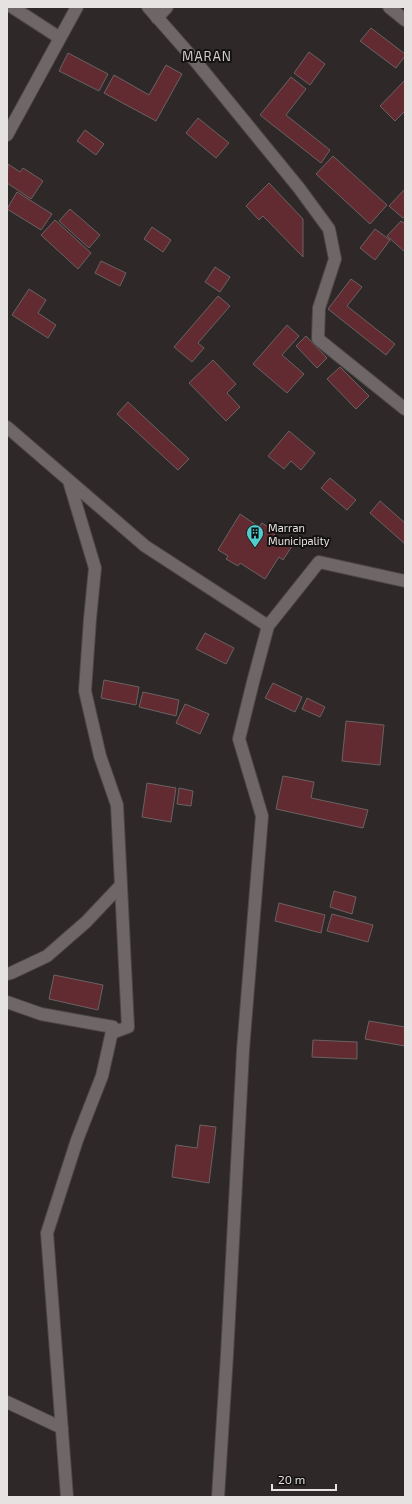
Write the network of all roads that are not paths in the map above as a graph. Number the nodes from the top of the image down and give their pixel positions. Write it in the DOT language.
graph roads {
  1 [pos="12,7"];
  2 [pos="77,7"];
  3 [pos="148,7"];
  4 [pos="167,7"];
  5 [pos="389,7"];
  6 [pos="157,18"];
  7 [pos="405,20"];
  8 [pos="60,38"];
  9 [pos="7,135"];
  10 [pos="405,409"];
  11 [pos="7,427"];
  12 [pos="69,481"];
  13 [pos="405,581"];
  14 [pos="268,626"];
  15 [pos="121,884"];
  16 [pos="7,974"];
  17 [pos="7,1002"];
  18 [pos="112,1033"];
  19 [pos="7,1402"];
  20 [pos="62,1428"];
  21 [pos="67,1497"];
  22 [pos="218,1497"];
  1 -- 8 [label="street"];
  2 -- 8 [label="street"];
  3 -- 6 [label="street"];
  4 -- 6 [label="street"];
  5 -- 7 [label="street"];
  6 -- 10 [label="street"];
  8 -- 9 [label="street"];
  11 -- 12 [label="street"];
  12 -- 14 [label="street"];
  12 -- 15 [label="street"];
  13 -- 14 [label="street"];
  14 -- 22 [label="street"];
  15 -- 16 [label="street"];
  15 -- 18 [label="street"];
  17 -- 18 [label="street"];
  18 -- 20 [label="street"];
  19 -- 20 [label="street"];
  20 -- 21 [label="street"];
}
